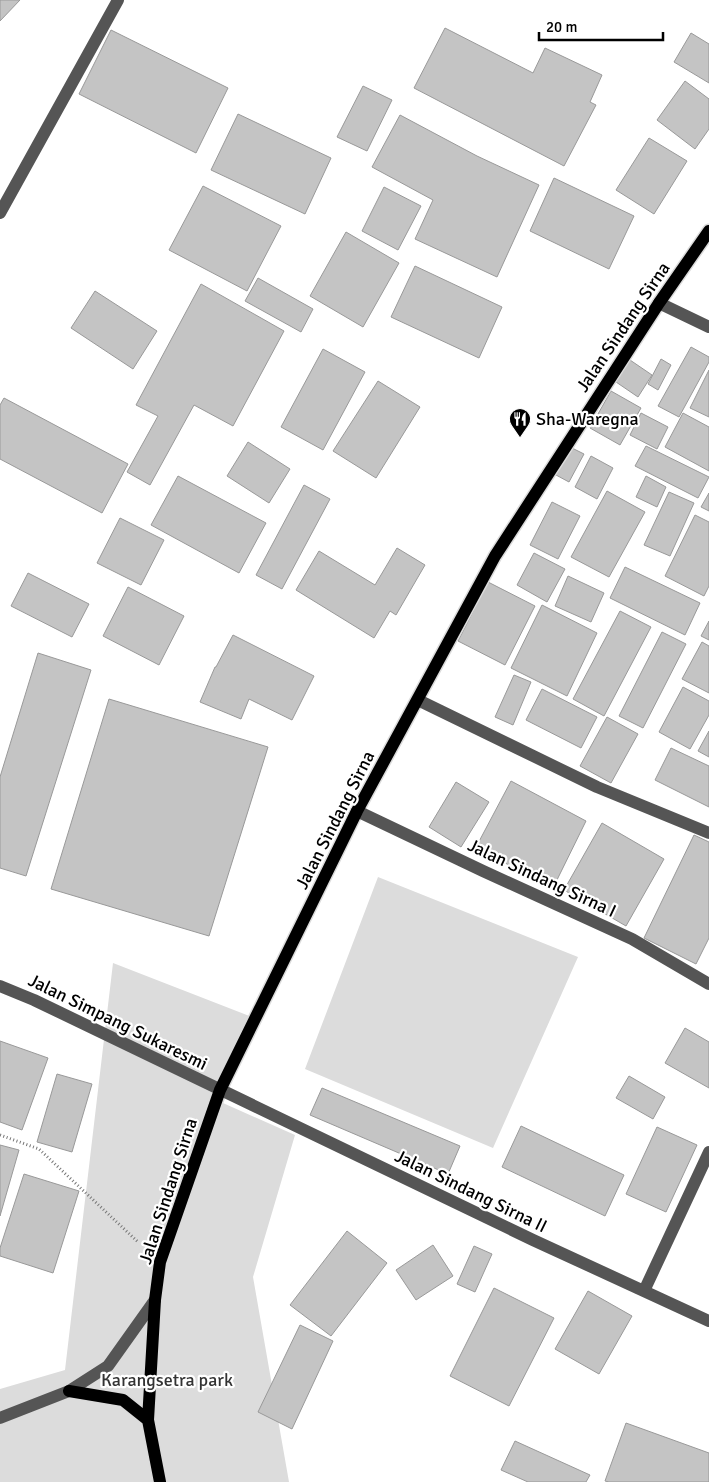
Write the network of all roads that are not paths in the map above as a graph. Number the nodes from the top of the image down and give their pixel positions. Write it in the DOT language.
graph roads {
  1 [pos="118,0"];
  2 [pos="0,213"];
  3 [pos="709,231"];
  4 [pos="659,303"];
  5 [pos="709,327"];
  6 [pos="418,700"];
  7 [pos="357,810"];
  8 [pos="709,834"];
  9 [pos="709,984"];
  10 [pos="0,986"];
  11 [pos="220,1090"];
  12 [pos="709,1152"];
  13 [pos="644,1291"];
  14 [pos="155,1300"];
  15 [pos="709,1320"];
  16 [pos="69,1391"];
  17 [pos="0,1418"];
  18 [pos="148,1420"];
  19 [pos="160,1482"];
  1 -- 2 [label="street"];
  3 -- 4 [label="main road, Jalan Sindang Sirna"];
  4 -- 5 [label="street"];
  4 -- 6 [label="main road, Jalan Sindang Sirna"];
  6 -- 7 [label="main road, Jalan Sindang Sirna"];
  6 -- 8 [label="street"];
  7 -- 9 [label="street, Jalan Sindang Sirna I"];
  7 -- 11 [label="main road, Jalan Sindang Sirna"];
  10 -- 11 [label="street, Jalan Simpang Sukaresmi"];
  11 -- 13 [label="street, Jalan Sindang Sirna II"];
  11 -- 14 [label="main road, Jalan Sindang Sirna"];
  12 -- 13 [label="street"];
  13 -- 15 [label="street, Jalan Sindang Sirna II"];
  14 -- 16 [label="street"];
  14 -- 18 [label="main road, Jalan Sindang Sirna"];
  16 -- 17 [label="street"];
  16 -- 18 [label="main road"];
  18 -- 19 [label="main road, Jalan Sindang Sirna"];
}
